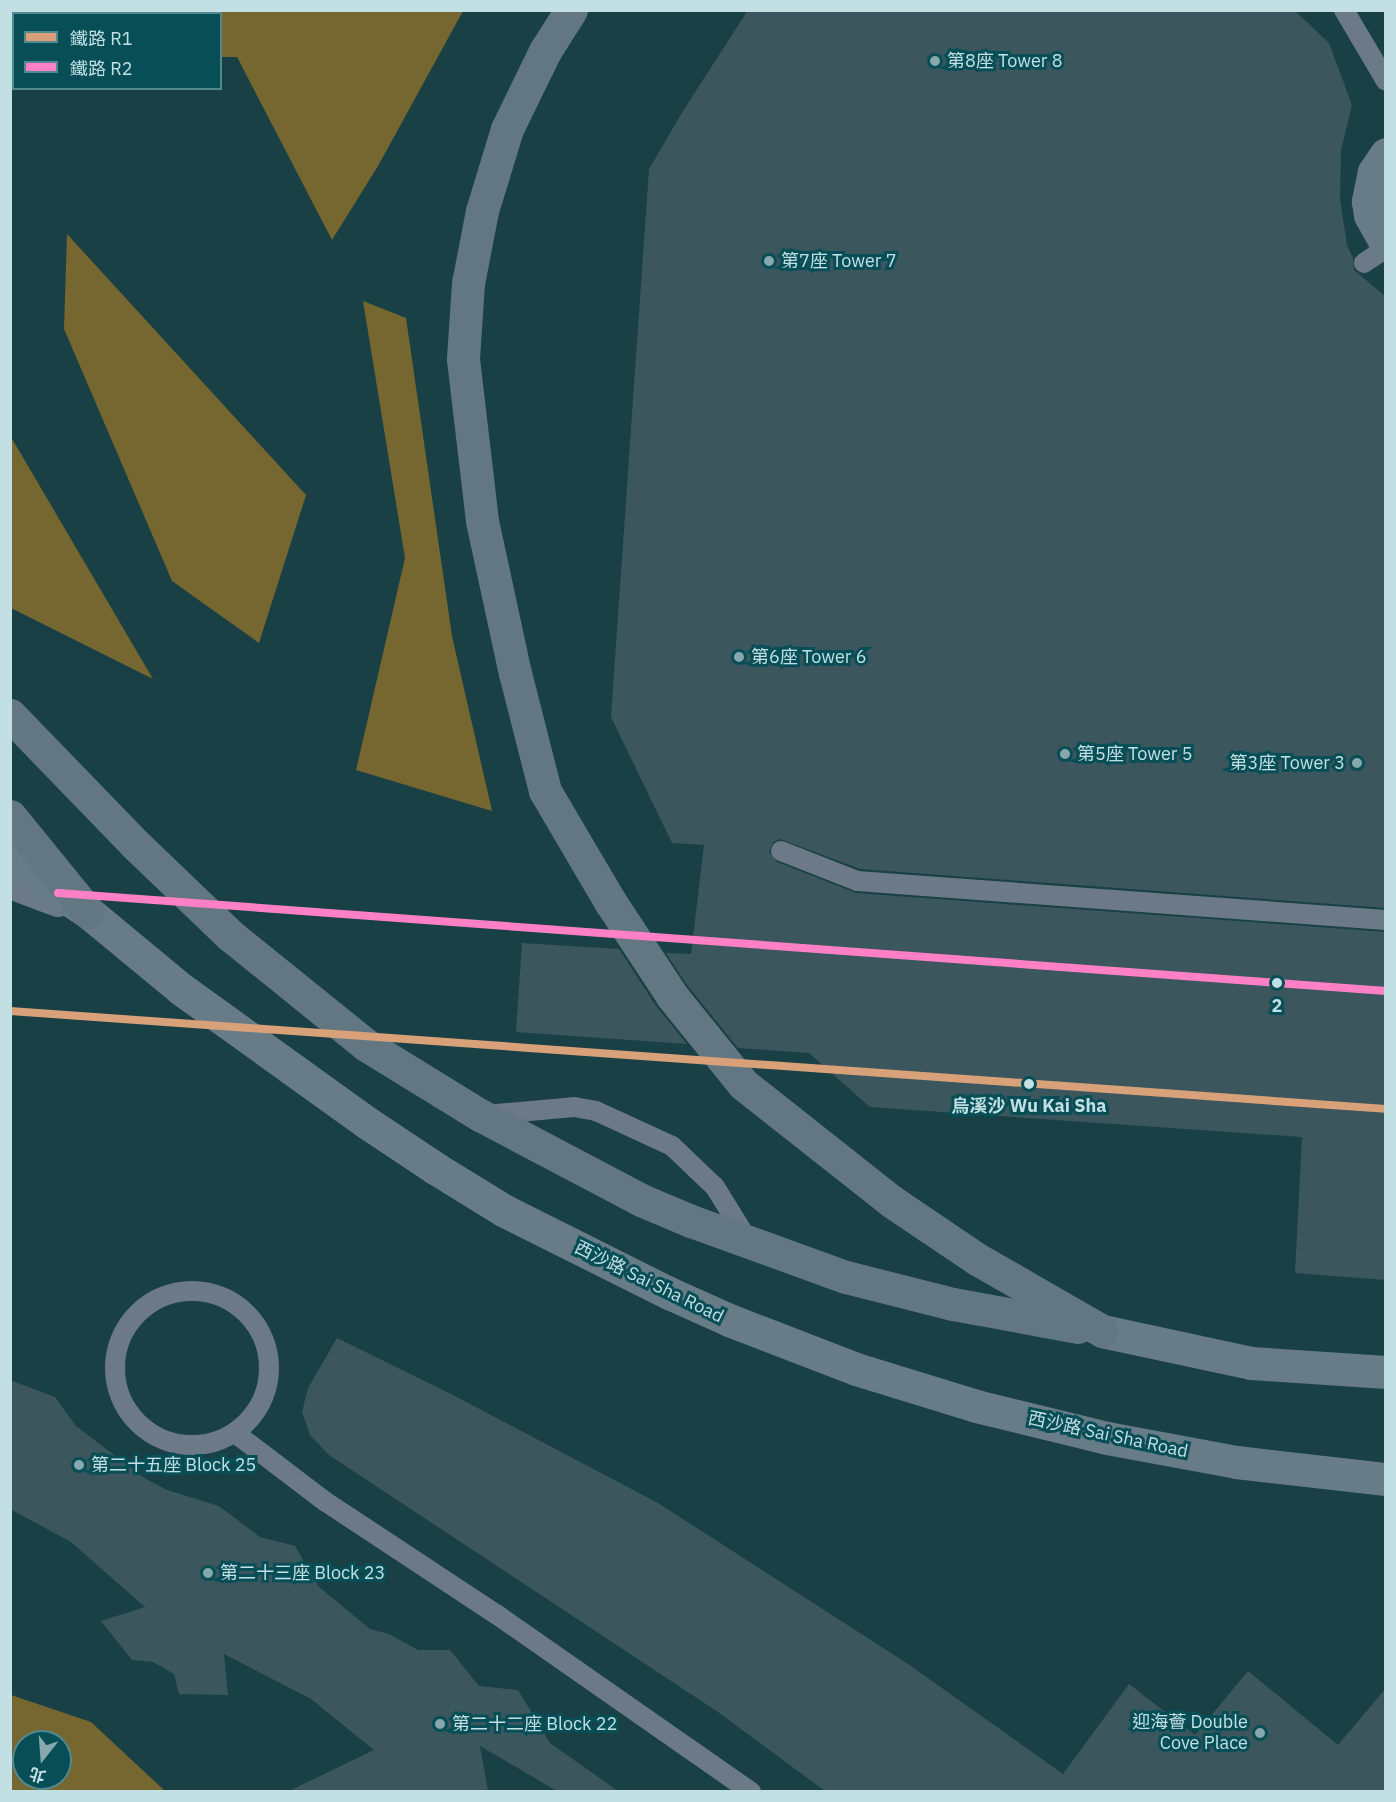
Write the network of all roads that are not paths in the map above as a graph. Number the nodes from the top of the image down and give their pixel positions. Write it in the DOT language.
graph roads {
  1 [pos="571,10"];
  2 [pos="1344,10"];
  3 [pos="1386,81"];
  4 [pos="1386,154"];
  5 [pos="1386,248"];
  6 [pos="1375,253"];
  7 [pos="10,715"];
  8 [pos="10,816"];
  9 [pos="781,851"];
  10 [pos="10,861"];
  11 [pos="10,882"];
  12 [pos="88,912"];
  13 [pos="1386,920"];
  14 [pos="480,1115"];
  15 [pos="750,1243"];
  16 [pos="1102,1331"];
  17 [pos="1386,1372"];
  18 [pos="235,1433"];
  19 [pos="1386,1479"];
  20 [pos="751,1791"];
  1 -- 16 [label="main road"];
  2 -- 3 [label="lane"];
  4 -- 6 [label="main road"];
  5 -- 6 [label="lane"];
  7 -- 14 [label="main road"];
  8 -- 12 [label="main road"];
  9 -- 13 [label="lane"];
  10 -- 12 [label="main road, 西沙路 Sai Sha Road"];
  11 -- 12 [label="street"];
  12 -- 19 [label="main road, 西沙路 Sai Sha Road"];
  14 -- 15 [label="main road"];
  14 -- 15 [label="lane"];
  15 -- 16 [label="main road"];
  16 -- 17 [label="main road"];
  18 -- 18 [label="lane"];
  18 -- 20 [label="lane"];
}
